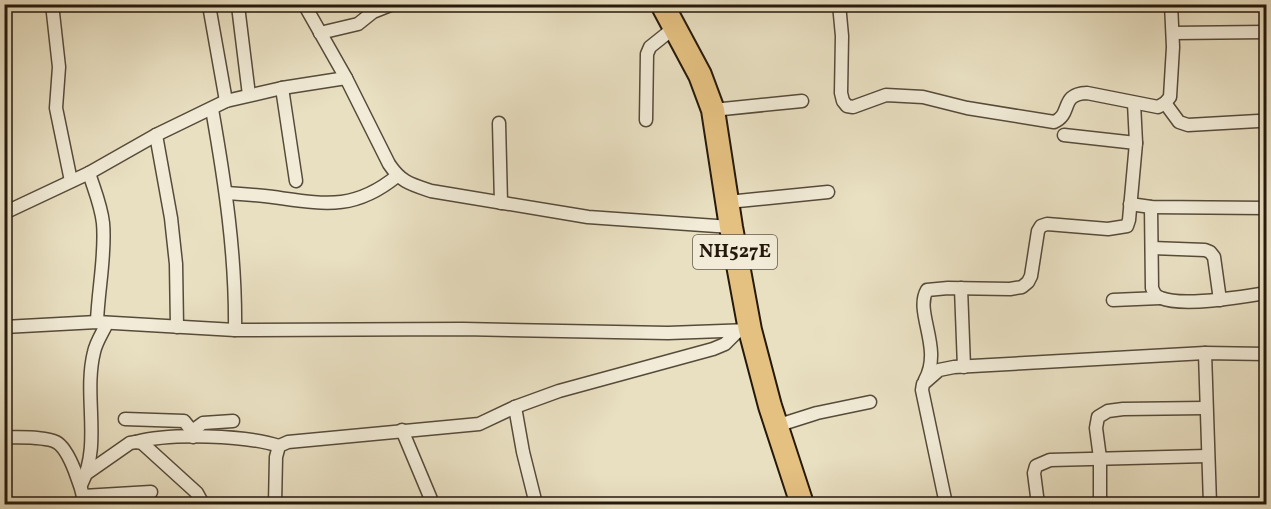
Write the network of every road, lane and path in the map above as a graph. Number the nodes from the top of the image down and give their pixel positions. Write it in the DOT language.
graph roads {
  1 [pos="52,4"];
  2 [pos="304,4"];
  3 [pos="393,4"];
  4 [pos="662,4"];
  5 [pos="839,4"];
  6 [pos="1171,4"];
  7 [pos="238,6"];
  8 [pos="210,11"];
  9 [pos="675,27"];
  10 [pos="1266,32"];
  11 [pos="320,33"];
  12 [pos="1173,33"];
  13 [pos="346,78"];
  14 [pos="282,88"];
  15 [pos="249,95"];
  16 [pos="226,101"];
  17 [pos="802,101"];
  18 [pos="1134,103"];
  19 [pos="1166,104"];
  20 [pos="212,109"];
  21 [pos="713,111"];
  22 [pos="646,120"];
  23 [pos="1258,121"];
  24 [pos="499,123"];
  25 [pos="156,135"];
  26 [pos="1064,135"];
  27 [pos="1136,143"];
  28 [pos="89,172"];
  29 [pos="397,176"];
  30 [pos="70,181"];
  31 [pos="296,181"];
  32 [pos="828,192"];
  33 [pos="227,193"];
  34 [pos="728,202"];
  35 [pos="501,203"];
  36 [pos="1130,204"];
  37 [pos="1151,207"];
  38 [pos="1266,208"];
  39 [pos="4,213"];
  40 [pos="731,227"];
  41 [pos="1152,248"];
  42 [pos="961,288"];
  43 [pos="1266,293"];
  44 [pos="1160,298"];
  45 [pos="1113,300"];
  46 [pos="1220,300"];
  47 [pos="102,323"];
  48 [pos="4,327"];
  49 [pos="177,327"];
  50 [pos="235,330"];
  51 [pos="744,331"];
  52 [pos="1205,353"];
  53 [pos="1266,354"];
  54 [pos="964,367"];
  55 [pos="922,384"];
  56 [pos="870,402"];
  57 [pos="515,407"];
  58 [pos="1205,408"];
  59 [pos="125,419"];
  60 [pos="233,421"];
  61 [pos="776,426"];
  62 [pos="402,430"];
  63 [pos="192,434"];
  64 [pos="4,437"];
  65 [pos="136,442"];
  66 [pos="279,446"];
  67 [pos="1207,456"];
  68 [pos="1100,458"];
  69 [pos="87,473"];
  70 [pos="151,492"];
  71 [pos="83,495"];
  72 [pos="203,504"];
  73 [pos="275,504"];
  74 [pos="433,504"];
  75 [pos="536,504"];
  76 [pos="802,504"];
  77 [pos="946,504"];
  78 [pos="1038,504"];
  79 [pos="1100,504"];
  80 [pos="1210,504"];
  1 -- 30 [label="street"];
  2 -- 11 [label="street"];
  3 -- 11 [label="street"];
  4 -- 9 [label="highway, NH527E"];
  5 -- 18 [label="street"];
  6 -- 12 [label="street"];
  7 -- 15 [label="street"];
  8 -- 16 [label="street"];
  9 -- 21 [label="highway, NH527E"];
  9 -- 22 [label="street"];
  10 -- 12 [label="street"];
  11 -- 13 [label="street"];
  12 -- 19 [label="street"];
  13 -- 14 [label="street"];
  13 -- 29 [label="street"];
  14 -- 15 [label="street"];
  14 -- 31 [label="street"];
  15 -- 16 [label="street"];
  16 -- 20 [label="street"];
  17 -- 21 [label="street"];
  18 -- 19 [label="street"];
  18 -- 27 [label="street"];
  19 -- 23 [label="street"];
  20 -- 25 [label="street"];
  20 -- 33 [label="street"];
  21 -- 34 [label="highway, NH527E"];
  24 -- 35 [label="street"];
  25 -- 28 [label="street"];
  25 -- 49 [label="street"];
  26 -- 27 [label="street"];
  27 -- 36 [label="street"];
  28 -- 30 [label="street"];
  28 -- 47 [label="street"];
  29 -- 33 [label="street"];
  29 -- 35 [label="street"];
  30 -- 39 [label="street"];
  32 -- 34 [label="street"];
  33 -- 50 [label="street"];
  34 -- 40 [label="highway, NH527E"];
  35 -- 40 [label="street"];
  36 -- 37 [label="street"];
  36 -- 42 [label="street"];
  37 -- 38 [label="street"];
  37 -- 41 [label="street"];
  40 -- 51 [label="highway, NH527E"];
  41 -- 44 [label="street"];
  41 -- 46 [label="street"];
  42 -- 54 [label="street"];
  42 -- 55 [label="street"];
  43 -- 46 [label="street"];
  44 -- 45 [label="street"];
  44 -- 46 [label="street"];
  47 -- 48 [label="street"];
  47 -- 49 [label="street"];
  47 -- 69 [label="street"];
  49 -- 50 [label="street"];
  50 -- 51 [label="street"];
  51 -- 57 [label="street"];
  51 -- 61 [label="highway, NH527E"];
  52 -- 53 [label="street"];
  52 -- 54 [label="street"];
  52 -- 58 [label="street"];
  54 -- 55 [label="street"];
  55 -- 77 [label="street"];
  56 -- 61 [label="street"];
  57 -- 62 [label="street"];
  57 -- 75 [label="street"];
  58 -- 67 [label="street"];
  58 -- 68 [label="street"];
  59 -- 63 [label="street"];
  60 -- 63 [label="street"];
  61 -- 76 [label="highway, NH527E"];
  62 -- 66 [label="street"];
  62 -- 74 [label="street"];
  63 -- 65 [label="street"];
  63 -- 66 [label="street"];
  64 -- 71 [label="street"];
  65 -- 69 [label="street"];
  65 -- 72 [label="street"];
  66 -- 73 [label="street"];
  67 -- 68 [label="street"];
  67 -- 80 [label="street"];
  68 -- 78 [label="street"];
  68 -- 79 [label="street"];
  69 -- 71 [label="street"];
  70 -- 71 [label="street"];
}
